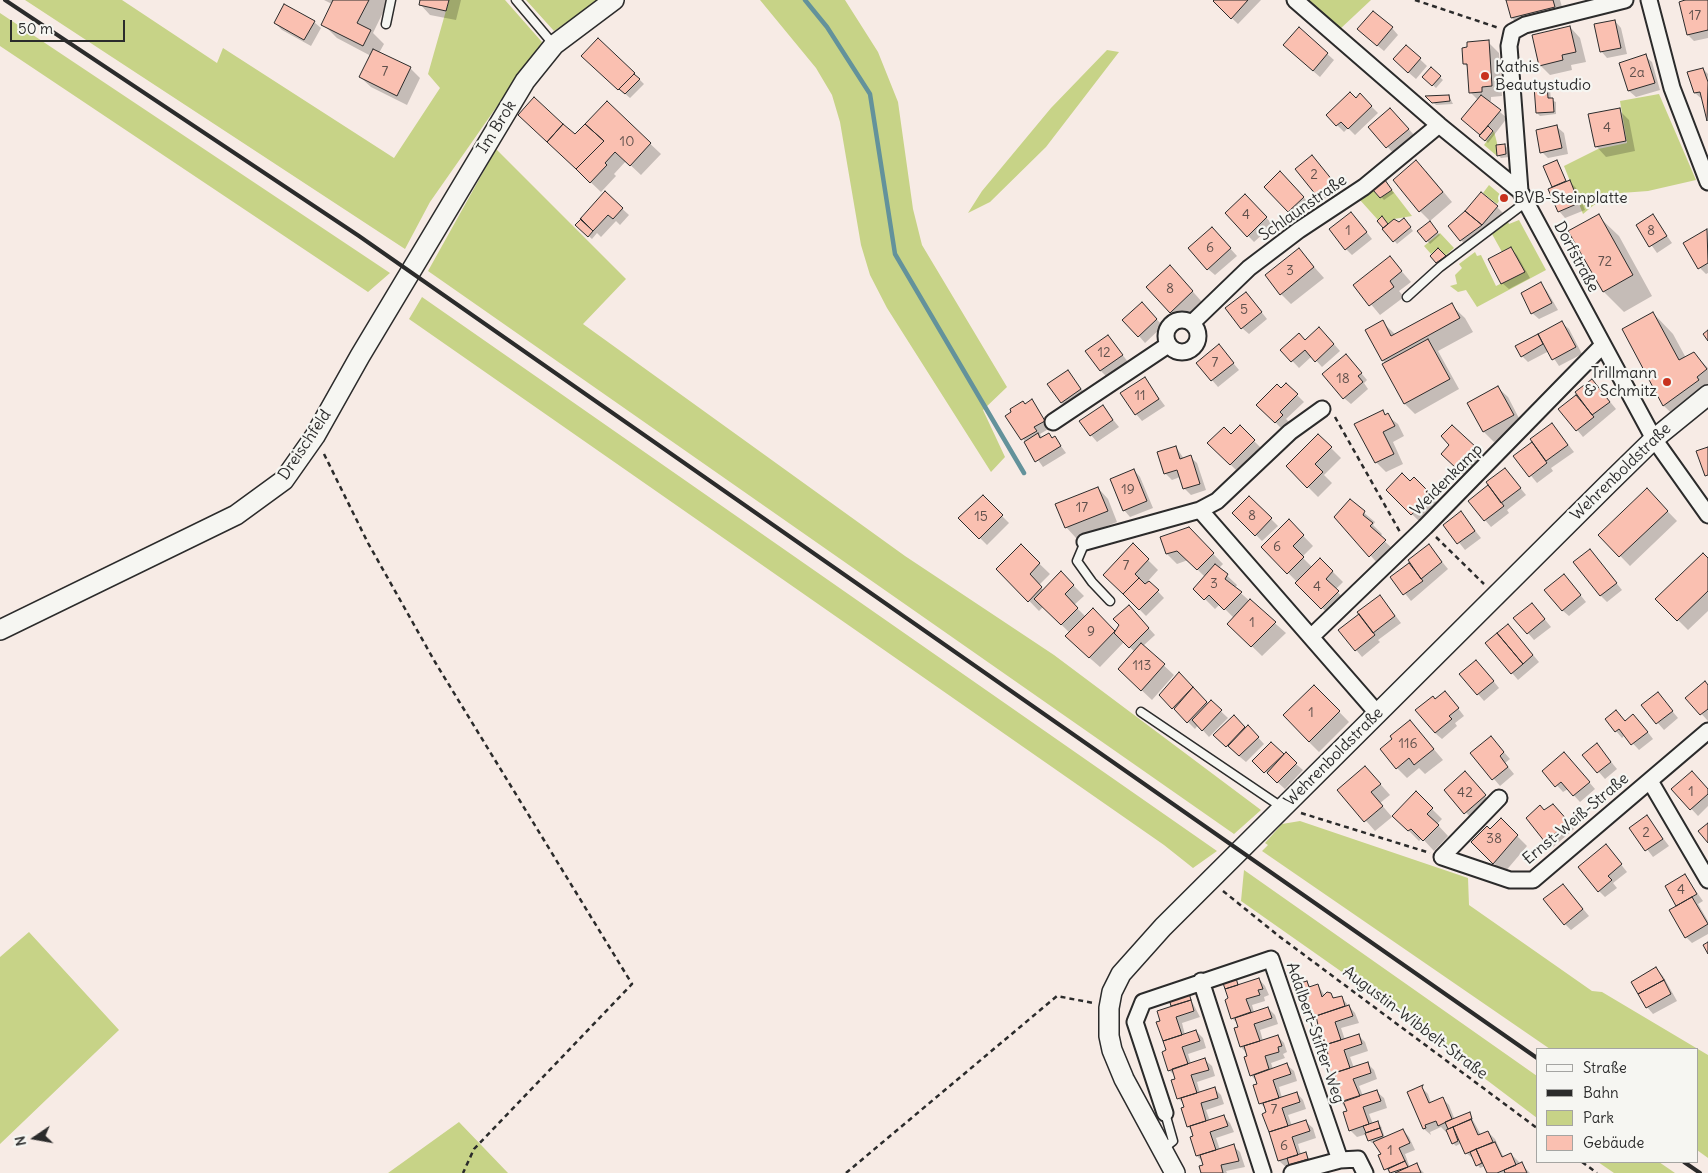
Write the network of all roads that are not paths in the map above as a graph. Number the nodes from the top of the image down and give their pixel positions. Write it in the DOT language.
graph roads {
  1 [pos="391,0"];
  2 [pos="516,0"];
  3 [pos="614,0"];
  4 [pos="1295,0"];
  5 [pos="1625,0"];
  6 [pos="1649,0"];
  7 [pos="386,24"];
  8 [pos="554,45"];
  9 [pos="1439,125"];
  10 [pos="1708,182"];
  11 [pos="1523,196"];
  12 [pos="446,213"];
  13 [pos="1407,297"];
  14 [pos="1192,323"];
  15 [pos="1168,345"];
  16 [pos="1603,345"];
  17 [pos="1708,395"];
  18 [pos="1322,409"];
  19 [pos="1053,422"];
  20 [pos="1654,439"];
  21 [pos="1200,510"];
  22 [pos="1708,515"];
  23 [pos="1086,542"];
  24 [pos="1110,601"];
  25 [pos="0,630"];
  26 [pos="1312,636"];
  27 [pos="1141,712"];
  28 [pos="1378,714"];
  29 [pos="1708,731"];
  30 [pos="1650,781"];
  31 [pos="1499,798"];
  32 [pos="1283,808"];
  33 [pos="1708,880"];
  34 [pos="1202,981"];
  35 [pos="1166,1113"];
  36 [pos="1162,1150"];
  37 [pos="1340,1160"];
  38 [pos="1175,1173"];
  39 [pos="1263,1173"];
  40 [pos="1292,1173"];
  41 [pos="1365,1173"];
  1 -- 7 [label="lane"];
  2 -- 8 [label="lane"];
  3 -- 8 [label="street, Im Brok"];
  4 -- 9 [label="street, Dorfstraße"];
  5 -- 11 [label="street"];
  6 -- 10 [label="street"];
  8 -- 12 [label="street, Im Brok"];
  9 -- 11 [label="street, Dorfstraße"];
  9 -- 14 [label="street, Schlaunstraße"];
  11 -- 13 [label="lane"];
  11 -- 16 [label="street, Dorfstraße"];
  12 -- 25 [label="street, Dreischfeld"];
  14 -- 15 [label="street"];
  14 -- 15 [label="street"];
  15 -- 19 [label="street"];
  16 -- 20 [label="street, Dorfstraße"];
  16 -- 26 [label="street, Weidenkamp"];
  17 -- 20 [label="street, Wehrenboldstraße"];
  18 -- 21 [label="street"];
  20 -- 22 [label="street, Dorfstraße"];
  20 -- 28 [label="street, Wehrenboldstraße"];
  21 -- 23 [label="street"];
  21 -- 26 [label="street"];
  23 -- 24 [label="lane"];
  26 -- 28 [label="street"];
  27 -- 32 [label="lane"];
  28 -- 32 [label="street, Wehrenboldstraße"];
  29 -- 30 [label="street, Ernst-Weiß-Straße"];
  30 -- 31 [label="street, Ernst-Weiß-Straße"];
  30 -- 33 [label="street"];
  32 -- 36 [label="street, Wehrenboldstraße"];
  34 -- 35 [label="street, Adalbert-Stifter-Weg"];
  34 -- 37 [label="street, Adalbert-Stifter-Weg"];
  34 -- 39 [label="street"];
  35 -- 36 [label="lane"];
  36 -- 38 [label="street, Wehrenboldstraße"];
  37 -- 40 [label="street"];
  37 -- 41 [label="street"];
}
